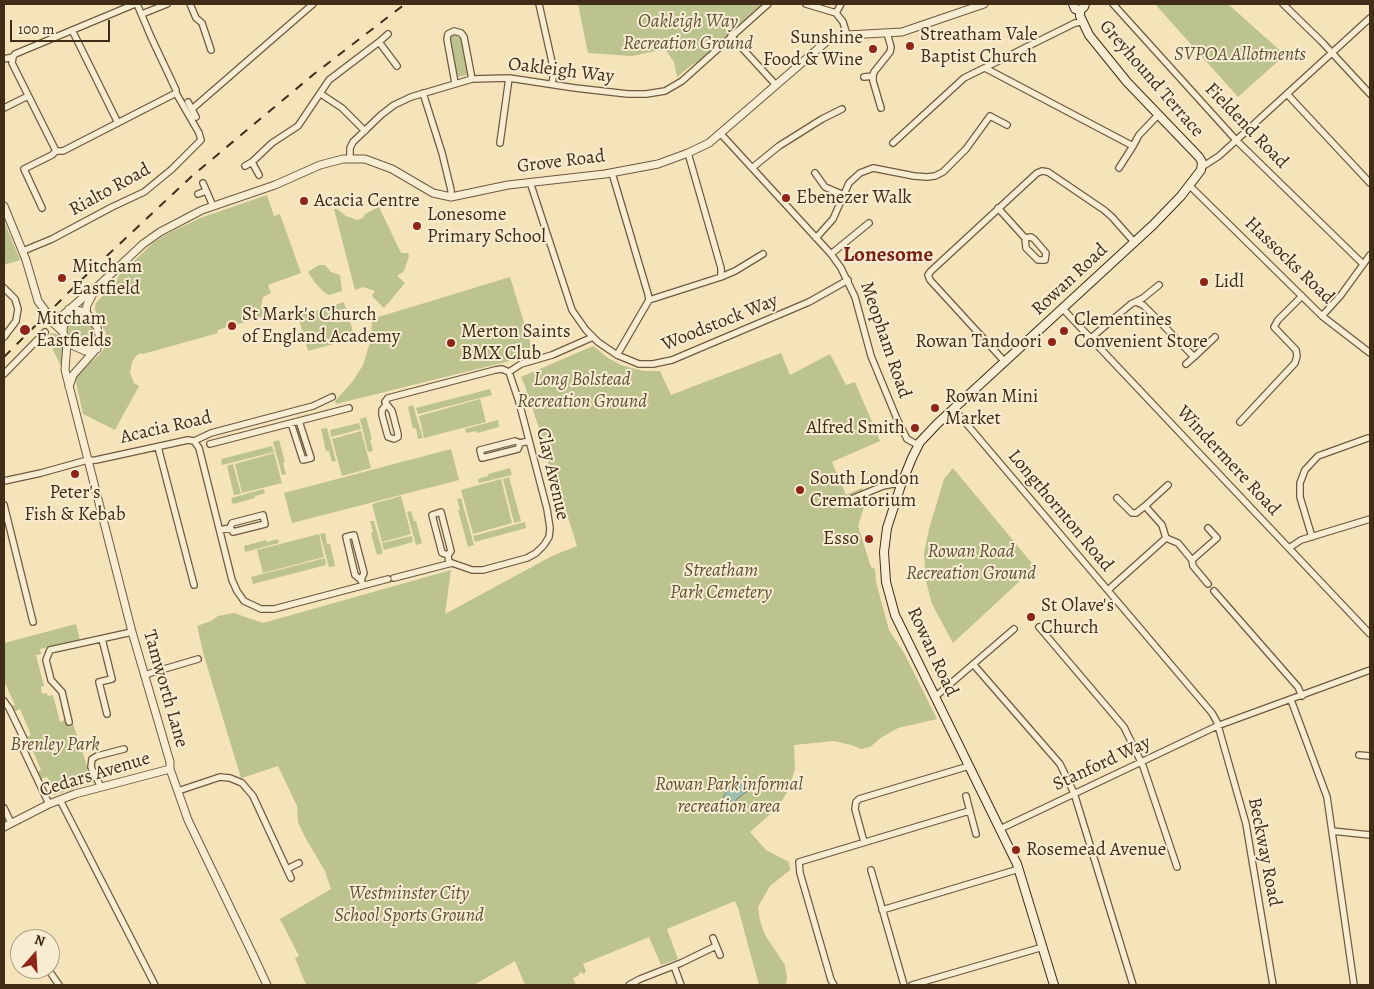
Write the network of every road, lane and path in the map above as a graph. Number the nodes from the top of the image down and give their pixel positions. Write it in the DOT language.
graph roads {
  1 [pos="136,4"];
  2 [pos="167,4"];
  3 [pos="190,4"];
  4 [pos="312,4"];
  5 [pos="539,4"];
  6 [pos="768,4"];
  7 [pos="806,4"];
  8 [pos="841,4"];
  9 [pos="984,4"];
  10 [pos="1072,4"];
  11 [pos="1113,4"];
  12 [pos="1282,4"];
  13 [pos="1083,7"];
  14 [pos="836,13"];
  15 [pos="142,14"];
  16 [pos="1370,18"];
  17 [pos="1082,22"];
  18 [pos="72,30"];
  19 [pos="887,33"];
  20 [pos="388,34"];
  21 [pos="847,35"];
  22 [pos="731,36"];
  23 [pos="379,42"];
  24 [pos="211,50"];
  25 [pos="1332,53"];
  26 [pos="12,57"];
  27 [pos="4,59"];
  28 [pos="397,66"];
  29 [pos="985,68"];
  30 [pos="872,76"];
  31 [pos="864,77"];
  32 [pos="509,78"];
  33 [pos="472,80"];
  34 [pos="455,83"];
  35 [pos="552,84"];
  36 [pos="776,86"];
  37 [pos="176,93"];
  38 [pos="423,93"];
  39 [pos="321,94"];
  40 [pos="1287,94"];
  41 [pos="1370,94"];
  42 [pos="28,96"];
  43 [pos="188,102"];
  44 [pos="4,108"];
  45 [pos="881,108"];
  46 [pos="192,109"];
  47 [pos="842,109"];
  48 [pos="1158,115"];
  49 [pos="194,119"];
  50 [pos="118,123"];
  51 [pos="1007,125"];
  52 [pos="365,130"];
  53 [pos="721,134"];
  54 [pos="1236,140"];
  55 [pos="500,143"];
  56 [pos="893,143"];
  57 [pos="1132,146"];
  58 [pos="56,151"];
  59 [pos="688,153"];
  60 [pos="350,158"];
  61 [pos="252,162"];
  62 [pos="245,166"];
  63 [pos="1202,167"];
  64 [pos="752,168"];
  65 [pos="1119,168"];
  66 [pos="612,173"];
  67 [pos="814,173"];
  68 [pos="259,175"];
  69 [pos="530,182"];
  70 [pos="203,183"];
  71 [pos="1370,183"];
  72 [pos="1190,186"];
  73 [pos="206,191"];
  74 [pos="198,194"];
  75 [pos="844,196"];
  76 [pos="451,197"];
  77 [pos="4,206"];
  78 [pos="213,206"];
  79 [pos="42,208"];
  80 [pos="998,208"];
  81 [pos="869,223"];
  82 [pos="816,238"];
  83 [pos="1025,238"];
  84 [pos="1135,243"];
  85 [pos="23,251"];
  86 [pos="763,254"];
  87 [pos="831,254"];
  88 [pos="1370,255"];
  89 [pos="1363,264"];
  90 [pos="721,277"];
  91 [pos="848,280"];
  92 [pos="1159,285"];
  93 [pos="4,288"];
  94 [pos="96,288"];
  95 [pos="1302,296"];
  96 [pos="649,300"];
  97 [pos="1136,302"];
  98 [pos="1063,309"];
  99 [pos="69,310"];
  100 [pos="86,312"];
  101 [pos="62,316"];
  102 [pos="1322,316"];
  103 [pos="50,317"];
  104 [pos="45,332"];
  105 [pos="63,332"];
  106 [pos="4,337"];
  107 [pos="1215,337"];
  108 [pos="593,338"];
  109 [pos="1091,338"];
  110 [pos="67,343"];
  111 [pos="97,348"];
  112 [pos="1370,353"];
  113 [pos="617,355"];
  114 [pos="1194,357"];
  115 [pos="1005,362"];
  116 [pos="1186,364"];
  117 [pos="509,372"];
  118 [pos="4,374"];
  119 [pos="69,388"];
  120 [pos="332,397"];
  121 [pos="386,405"];
  122 [pos="349,408"];
  123 [pos="954,409"];
  124 [pos="294,412"];
  125 [pos="296,422"];
  126 [pos="1240,422"];
  127 [pos="1368,438"];
  128 [pos="194,441"];
  129 [pos="529,441"];
  130 [pos="518,442"];
  131 [pos="210,444"];
  132 [pos="918,446"];
  133 [pos="158,447"];
  134 [pos="88,461"];
  135 [pos="4,481"];
  136 [pos="901,486"];
  137 [pos="1168,486"];
  138 [pos="1117,498"];
  139 [pos="849,500"];
  140 [pos="4,505"];
  141 [pos="1145,506"];
  142 [pos="1370,519"];
  143 [pos="230,528"];
  144 [pos="1208,528"];
  145 [pos="220,530"];
  146 [pos="1312,537"];
  147 [pos="1166,538"];
  148 [pos="1289,548"];
  149 [pos="448,555"];
  150 [pos="1192,560"];
  151 [pos="449,563"];
  152 [pos="362,583"];
  153 [pos="1208,584"];
  154 [pos="194,585"];
  155 [pos="1108,590"];
  156 [pos="1214,591"];
  157 [pos="33,622"];
  158 [pos="1039,627"];
  159 [pos="1014,629"];
  160 [pos="132,632"];
  161 [pos="1370,634"];
  162 [pos="102,639"];
  163 [pos="198,659"];
  164 [pos="973,664"];
  165 [pos="1370,670"];
  166 [pos="144,675"];
  167 [pos="1302,696"];
  168 [pos="935,697"];
  169 [pos="1291,700"];
  170 [pos="4,701"];
  171 [pos="107,714"];
  172 [pos="69,722"];
  173 [pos="1217,726"];
  174 [pos="124,749"];
  175 [pos="1359,755"];
  176 [pos="1370,756"];
  177 [pos="1141,762"];
  178 [pos="969,766"];
  179 [pos="170,769"];
  180 [pos="101,787"];
  181 [pos="178,791"];
  182 [pos="1074,793"];
  183 [pos="966,796"];
  184 [pos="60,800"];
  185 [pos="49,804"];
  186 [pos="4,808"];
  187 [pos="969,811"];
  188 [pos="11,823"];
  189 [pos="4,827"];
  190 [pos="1000,829"];
  191 [pos="1332,831"];
  192 [pos="976,834"];
  193 [pos="1370,835"];
  194 [pos="864,842"];
  195 [pos="298,863"];
  196 [pos="1177,867"];
  197 [pos="287,869"];
  198 [pos="1019,869"];
  199 [pos="871,870"];
  200 [pos="291,878"];
  201 [pos="882,910"];
  202 [pos="714,938"];
  203 [pos="716,946"];
  204 [pos="1043,947"];
  205 [pos="720,955"];
  206 [pos="674,966"];
  207 [pos="155,985"];
  208 [pos="266,985"];
  209 [pos="629,985"];
  210 [pos="681,985"];
  211 [pos="834,985"];
  212 [pos="904,985"];
  213 [pos="912,985"];
  214 [pos="1054,985"];
  215 [pos="1133,985"];
  216 [pos="1273,985"];
  217 [pos="1354,985"];
  1 -- 15 [label="street"];
  1 -- 18 [label="street"];
  2 -- 15 [label="street"];
  3 -- 24 [label="street"];
  4 -- 46 [label="street"];
  5 -- 35 [label="street"];
  6 -- 22 [label="street, Oakleigh Way"];
  7 -- 14 [label="street"];
  8 -- 14 [label="street"];
  9 -- 19 [label="street, Grove Road"];
  10 -- 13 [label="main road, Greyhound Terrace"];
  11 -- 54 [label="street, Fieldend Road"];
  12 -- 25 [label="street"];
  13 -- 17 [label="main road, Greyhound Terrace"];
  14 -- 21 [label="street"];
  15 -- 37 [label="street"];
  16 -- 25 [label="street"];
  17 -- 29 [label="street"];
  17 -- 48 [label="main road, Greyhound Terrace"];
  18 -- 26 [label="street"];
  18 -- 50 [label="street"];
  19 -- 21 [label="street, Grove Road"];
  19 -- 30 [label="street"];
  20 -- 23 [label="street"];
  21 -- 36 [label="street, Grove Road"];
  22 -- 35 [label="street, Oakleigh Way"];
  22 -- 36 [label="street"];
  23 -- 28 [label="street"];
  23 -- 39 [label="street"];
  25 -- 40 [label="street"];
  25 -- 41 [label="street"];
  26 -- 27 [label="street"];
  26 -- 42 [label="street"];
  29 -- 56 [label="street"];
  29 -- 57 [label="street"];
  30 -- 31 [label="street"];
  30 -- 45 [label="street"];
  32 -- 33 [label="street, Oakleigh Way"];
  32 -- 35 [label="street, Oakleigh Way"];
  32 -- 55 [label="street"];
  33 -- 34 [label="street, Oakleigh Way"];
  33 -- 34 [label="street"];
  34 -- 38 [label="street, Oakleigh Way"];
  36 -- 53 [label="street, Grove Road"];
  37 -- 49 [label="street"];
  37 -- 50 [label="street"];
  38 -- 52 [label="street, Oakleigh Way"];
  38 -- 76 [label="street"];
  39 -- 52 [label="street"];
  39 -- 61 [label="street"];
  40 -- 54 [label="street"];
  40 -- 71 [label="street"];
  42 -- 44 [label="street"];
  42 -- 58 [label="street"];
  43 -- 46 [label="street"];
  46 -- 49 [label="street"];
  47 -- 64 [label="street"];
  48 -- 57 [label="street"];
  48 -- 63 [label="main road, Greyhound Terrace"];
  49 -- 85 [label="street, Rialto Road"];
  50 -- 58 [label="street"];
  51 -- 75 [label="street"];
  52 -- 60 [label="street, Oakleigh Way"];
  53 -- 59 [label="street, Grove Road"];
  53 -- 64 [label="street, Meopham Road"];
  54 -- 63 [label="street"];
  54 -- 89 [label="street, Fieldend Road"];
  57 -- 65 [label="street"];
  58 -- 79 [label="street"];
  59 -- 66 [label="street, Grove Road"];
  59 -- 90 [label="street"];
  60 -- 76 [label="street, Grove Road"];
  60 -- 78 [label="street, Grove Road"];
  61 -- 62 [label="street"];
  61 -- 68 [label="street"];
  63 -- 72 [label="main road, Rowan Road"];
  64 -- 82 [label="street, Meopham Road"];
  66 -- 69 [label="street, Grove Road"];
  66 -- 96 [label="street"];
  67 -- 75 [label="street"];
  69 -- 76 [label="street, Grove Road"];
  69 -- 108 [label="street, Woodstock Way"];
  70 -- 73 [label="street"];
  72 -- 84 [label="main road, Rowan Road"];
  72 -- 95 [label="street, Hassocks Road"];
  73 -- 74 [label="street"];
  73 -- 78 [label="street"];
  75 -- 82 [label="street"];
  77 -- 85 [label="street"];
  78 -- 94 [label="street, Grove Road"];
  80 -- 83 [label="street"];
  80 -- 84 [label="street"];
  80 -- 115 [label="street"];
  81 -- 87 [label="street"];
  82 -- 87 [label="street, Meopham Road"];
  84 -- 98 [label="main road, Rowan Road"];
  85 -- 103 [label="street"];
  86 -- 90 [label="street"];
  87 -- 91 [label="street, Meopham Road"];
  88 -- 89 [label="street"];
  89 -- 102 [label="street"];
  90 -- 96 [label="street"];
  91 -- 113 [label="street, Woodstock Way"];
  91 -- 132 [label="street, Meopham Road"];
  92 -- 97 [label="street"];
  93 -- 106 [label="street"];
  94 -- 99 [label="street, Grove Road"];
  94 -- 100 [label="street, Grove Road"];
  95 -- 102 [label="street, Hassocks Road"];
  95 -- 126 [label="street"];
  96 -- 113 [label="street"];
  97 -- 109 [label="street"];
  97 -- 114 [label="street"];
  98 -- 109 [label="street, Windermere Road"];
  98 -- 115 [label="main road, Rowan Road"];
  99 -- 100 [label="street"];
  99 -- 101 [label="street"];
  100 -- 111 [label="street"];
  101 -- 103 [label="street"];
  101 -- 105 [label="street"];
  102 -- 112 [label="street, Hassocks Road"];
  103 -- 105 [label="street"];
  104 -- 118 [label="street"];
  105 -- 110 [label="street"];
  107 -- 114 [label="street"];
  108 -- 113 [label="street, Woodstock Way"];
  108 -- 117 [label="street"];
  109 -- 148 [label="street, Windermere Road"];
  110 -- 111 [label="street"];
  110 -- 119 [label="street, Tamworth Lane"];
  111 -- 119 [label="street"];
  114 -- 116 [label="street"];
  115 -- 123 [label="main road, Rowan Road"];
  117 -- 121 [label="street"];
  117 -- 129 [label="street, Clay Avenue"];
  119 -- 134 [label="street, Tamworth Lane"];
  120 -- 124 [label="street, Acacia Road"];
  121 -- 121 [label="street"];
  122 -- 125 [label="street, Acacia Road"];
  123 -- 132 [label="main road, Rowan Road"];
  123 -- 155 [label="street, Longthornton Road"];
  124 -- 125 [label="street"];
  124 -- 128 [label="street, Acacia Road"];
  125 -- 125 [label="street"];
  125 -- 131 [label="street, Acacia Road"];
  127 -- 146 [label="street"];
  128 -- 133 [label="street, Acacia Road"];
  128 -- 145 [label="street"];
  129 -- 130 [label="street"];
  129 -- 151 [label="street, Clay Avenue"];
  130 -- 130 [label="street"];
  132 -- 136 [label="main road, Rowan Road"];
  133 -- 134 [label="street, Acacia Road"];
  133 -- 154 [label="street"];
  134 -- 135 [label="street, Acacia Road"];
  134 -- 160 [label="street, Tamworth Lane"];
  136 -- 139 [label="street"];
  136 -- 168 [label="main road, Rowan Road"];
  137 -- 141 [label="street"];
  138 -- 141 [label="street"];
  140 -- 157 [label="street"];
  141 -- 147 [label="street"];
  142 -- 146 [label="street"];
  143 -- 143 [label="street"];
  143 -- 145 [label="street"];
  144 -- 150 [label="street"];
  145 -- 152 [label="street"];
  146 -- 148 [label="street"];
  147 -- 150 [label="street"];
  147 -- 155 [label="street"];
  148 -- 161 [label="street, Windermere Road"];
  149 -- 149 [label="street"];
  149 -- 151 [label="street"];
  150 -- 153 [label="street"];
  151 -- 152 [label="street"];
  152 -- 152 [label="street"];
  155 -- 173 [label="street, Longthornton Road"];
  156 -- 167 [label="street"];
  158 -- 177 [label="street"];
  159 -- 164 [label="street"];
  160 -- 162 [label="street"];
  160 -- 166 [label="street, Tamworth Lane"];
  162 -- 171 [label="street"];
  162 -- 172 [label="street"];
  163 -- 166 [label="street"];
  164 -- 168 [label="street"];
  164 -- 182 [label="street"];
  165 -- 167 [label="street, Stanford Way"];
  166 -- 179 [label="street, Tamworth Lane"];
  167 -- 169 [label="street, Stanford Way"];
  168 -- 178 [label="main road, Rowan Road"];
  169 -- 173 [label="street, Stanford Way"];
  169 -- 191 [label="street"];
  170 -- 185 [label="street"];
  173 -- 177 [label="street, Stanford Way"];
  173 -- 216 [label="street, Beckway Road"];
  174 -- 180 [label="street"];
  175 -- 176 [label="street"];
  177 -- 182 [label="street, Stanford Way"];
  177 -- 196 [label="street"];
  178 -- 190 [label="main road, Rowan Road"];
  178 -- 194 [label="street"];
  179 -- 180 [label="street, Cedars Avenue"];
  179 -- 181 [label="street, Tamworth Lane"];
  180 -- 184 [label="street, Cedars Avenue"];
  181 -- 197 [label="street"];
  181 -- 208 [label="street, Tamworth Lane"];
  182 -- 190 [label="street, Stanford Way"];
  182 -- 215 [label="street"];
  183 -- 187 [label="street"];
  184 -- 185 [label="street, Cedars Avenue"];
  184 -- 207 [label="street"];
  185 -- 188 [label="street, Cedars Avenue"];
  186 -- 188 [label="street"];
  187 -- 192 [label="street"];
  187 -- 194 [label="street"];
  188 -- 189 [label="street, Cedars Avenue"];
  190 -- 198 [label="main road, Rowan Road"];
  191 -- 193 [label="street"];
  191 -- 217 [label="street"];
  194 -- 211 [label="street"];
  195 -- 197 [label="street"];
  197 -- 200 [label="street"];
  198 -- 201 [label="street"];
  198 -- 204 [label="main road, Rowan Road"];
  199 -- 201 [label="street"];
  201 -- 212 [label="street"];
  202 -- 203 [label="street"];
  203 -- 205 [label="street"];
  203 -- 206 [label="street"];
  204 -- 213 [label="street"];
  204 -- 214 [label="main road, Rowan Road"];
  206 -- 209 [label="street"];
  206 -- 210 [label="street"];
}
